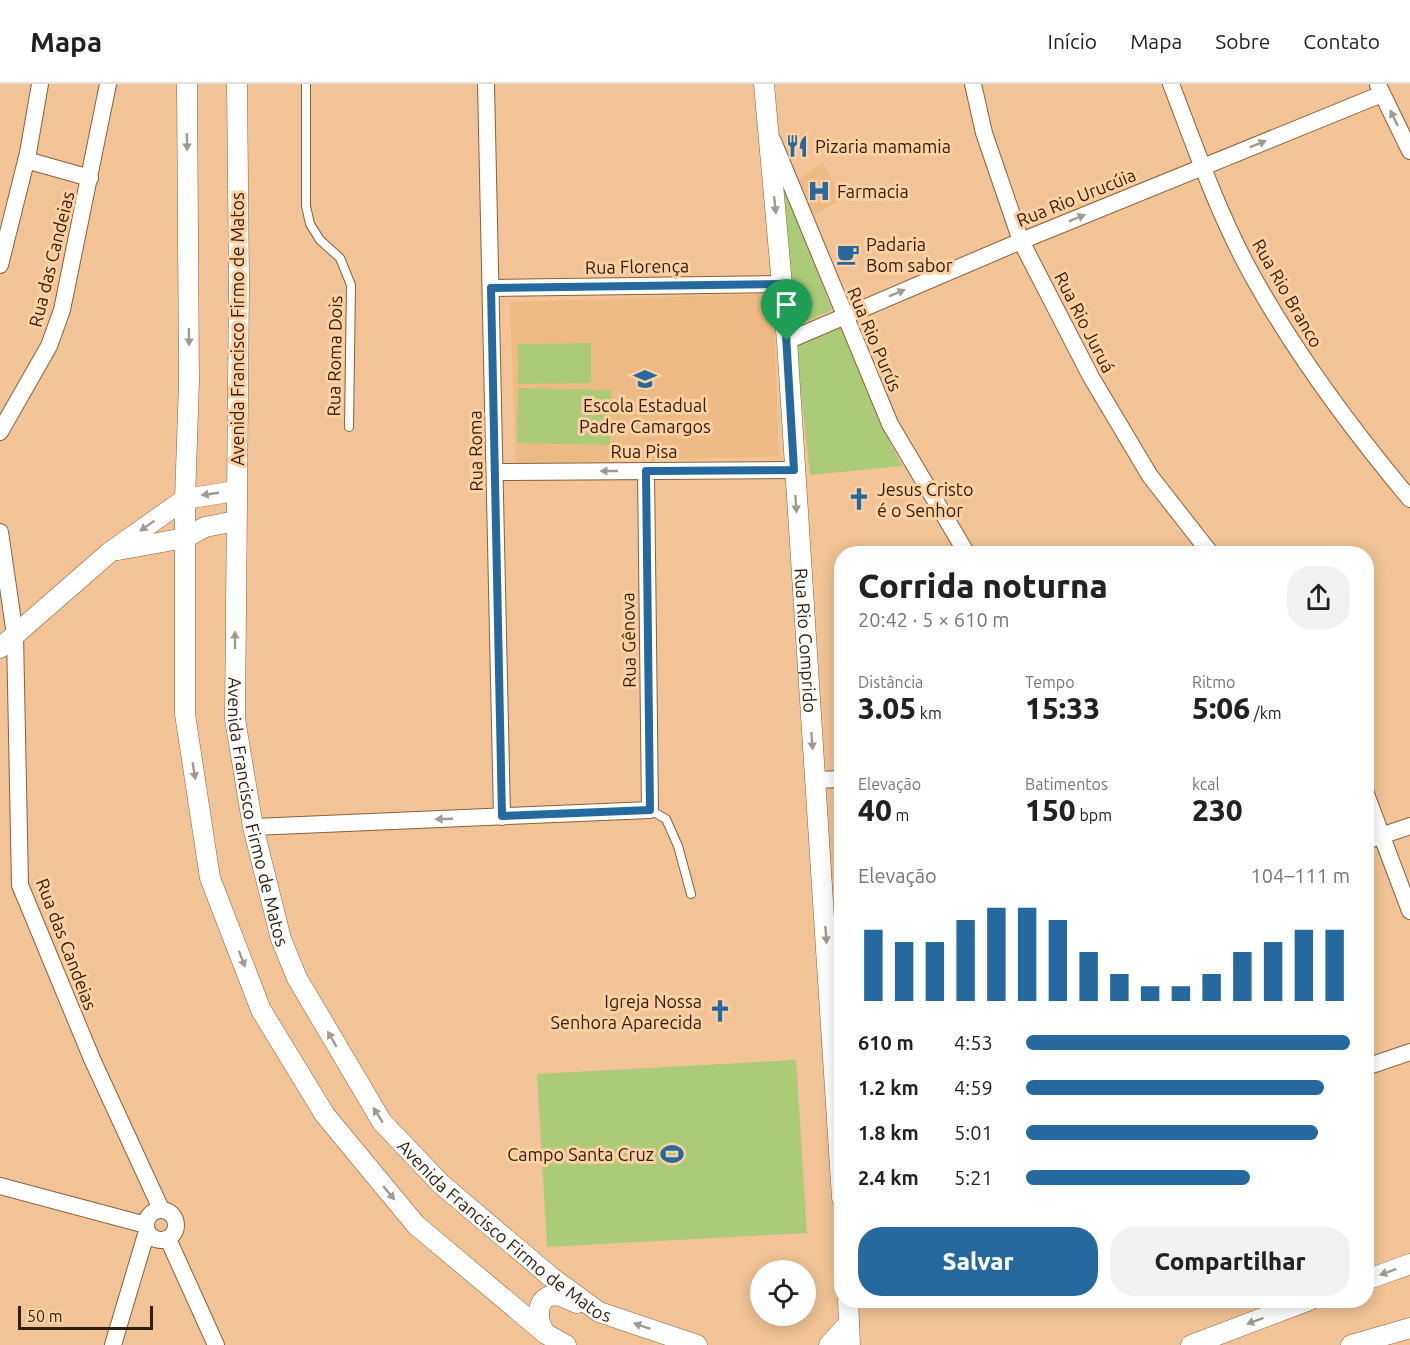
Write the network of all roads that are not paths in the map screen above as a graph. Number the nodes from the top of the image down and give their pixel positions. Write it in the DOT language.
graph roads {
  1 [pos="40,84"];
  2 [pos="108,84"];
  3 [pos="187,84"];
  4 [pos="237,84"];
  5 [pos="306,84"];
  6 [pos="486,84"];
  7 [pos="764,84"];
  8 [pos="973,84"];
  9 [pos="1171,84"];
  10 [pos="1380,89"];
  11 [pos="768,129"];
  12 [pos="1410,152"];
  13 [pos="26,160"];
  14 [pos="1203,166"];
  15 [pos="90,178"];
  16 [pos="1021,241"];
  17 [pos="0,265"];
  18 [pos="783,284"];
  19 [pos="491,288"];
  20 [pos="843,315"];
  21 [pos="787,341"];
  22 [pos="349,427"];
  23 [pos="0,432"];
  24 [pos="794,470"];
  25 [pos="646,471"];
  26 [pos="495,472"];
  27 [pos="236,491"];
  28 [pos="185,499"];
  29 [pos="1410,499"];
  30 [pos="236,521"];
  31 [pos="0,532"];
  32 [pos="185,538"];
  33 [pos="962,546"];
  34 [pos="1205,546"];
  35 [pos="110,552"];
  36 [pos="7,641"];
  37 [pos="834,779"];
  38 [pos="814,780"];
  39 [pos="650,810"];
  40 [pos="502,816"];
  41 [pos="1410,826"];
  42 [pos="253,827"];
  43 [pos="1374,838"];
  44 [pos="691,894"];
  45 [pos="1410,911"];
  46 [pos="834,956"];
  47 [pos="1410,1052"];
  48 [pos="1374,1064"];
  49 [pos="0,1186"];
  50 [pos="161,1209"];
  51 [pos="147,1228"];
  52 [pos="168,1239"];
  53 [pos="1410,1264"];
  54 [pos="1374,1277"];
  55 [pos="848,1308"];
  56 [pos="1289,1308"];
  57 [pos="599,1312"];
  58 [pos="849,1323"];
  59 [pos="1410,1328"];
  60 [pos="546,1335"];
  61 [pos="113,1345"];
  62 [pos="216,1345"];
  63 [pos="566,1345"];
  64 [pos="697,1345"];
  65 [pos="829,1345"];
  66 [pos="850,1345"];
  67 [pos="1191,1345"];
  68 [pos="1351,1345"];
  1 -- 13 [label="street"];
  2 -- 15 [label="street, Rua das Candeias"];
  3 -- 28 [label="street, one-way"];
  4 -- 27 [label="street, Avenida Francisco Firmo de Matos"];
  5 -- 22 [label="lane, Rua Roma Dois"];
  6 -- 19 [label="street, Rua Roma"];
  7 -- 11 [label="street, Rua Rio Comprido"];
  8 -- 16 [label="street, Rua Rio Juruá"];
  9 -- 14 [label="street, Rua Rio Branco"];
  12 -- 10 [label="street, one-way"];
  14 -- 10 [label="street, Rua Rio Urucúia, one-way"];
  11 -- 18 [label="street, Rua Rio Comprido, one-way"];
  11 -- 20 [label="street, Rua Rio Purús"];
  13 -- 15 [label="street"];
  13 -- 17 [label="street"];
  16 -- 14 [label="street, Rua Rio Urucúia, one-way"];
  14 -- 29 [label="street, Rua Rio Branco"];
  15 -- 23 [label="street, Rua das Candeias"];
  20 -- 16 [label="street, Rua Rio Urucúia, one-way"];
  16 -- 34 [label="street, Rua Rio Juruá"];
  18 -- 19 [label="street, Rua Florença"];
  18 -- 21 [label="street, Rua Rio Comprido"];
  19 -- 26 [label="street, Rua Roma"];
  20 -- 21 [label="street, Rua Rio Urucúia"];
  20 -- 33 [label="street, Rua Rio Purús"];
  21 -- 24 [label="street, Rua Rio Comprido"];
  24 -- 25 [label="street, Rua Pisa"];
  24 -- 38 [label="street, Rua Rio Comprido, one-way"];
  25 -- 26 [label="street, Rua Pisa, one-way"];
  25 -- 39 [label="street, Rua Gênova"];
  26 -- 40 [label="street, Rua Roma"];
  27 -- 28 [label="street, one-way"];
  27 -- 30 [label="street, Avenida Francisco Firmo de Matos"];
  28 -- 32 [label="street"];
  28 -- 35 [label="street, one-way"];
  30 -- 32 [label="street"];
  42 -- 30 [label="street, Avenida Francisco Firmo de Matos, one-way"];
  31 -- 36 [label="street, Rua das Candeias"];
  32 -- 35 [label="street"];
  32 -- 60 [label="street, one-way"];
  35 -- 36 [label="street"];
  36 -- 50 [label="street, Rua das Candeias"];
  37 -- 38 [label="street"];
  38 -- 46 [label="street, Rua Rio Comprido, one-way"];
  39 -- 40 [label="street"];
  39 -- 44 [label="lane"];
  40 -- 42 [label="street, one-way"];
  41 -- 43 [label="street"];
  57 -- 42 [label="street, Avenida Francisco Firmo de Matos, one-way"];
  43 -- 45 [label="street"];
  47 -- 48 [label="street"];
  49 -- 51 [label="street"];
  50 -- 51 [label="street"];
  50 -- 52 [label="street"];
  51 -- 52 [label="street"];
  51 -- 61 [label="street"];
  52 -- 62 [label="street"];
  53 -- 54 [label="street, one-way"];
  55 -- 58 [label="street"];
  56 -- 67 [label="street, one-way"];
  57 -- 60 [label="street"];
  64 -- 57 [label="street, Avenida Francisco Firmo de Matos, one-way"];
  58 -- 65 [label="street"];
  58 -- 66 [label="street"];
  59 -- 68 [label="street"];
  60 -- 63 [label="street"];
}
